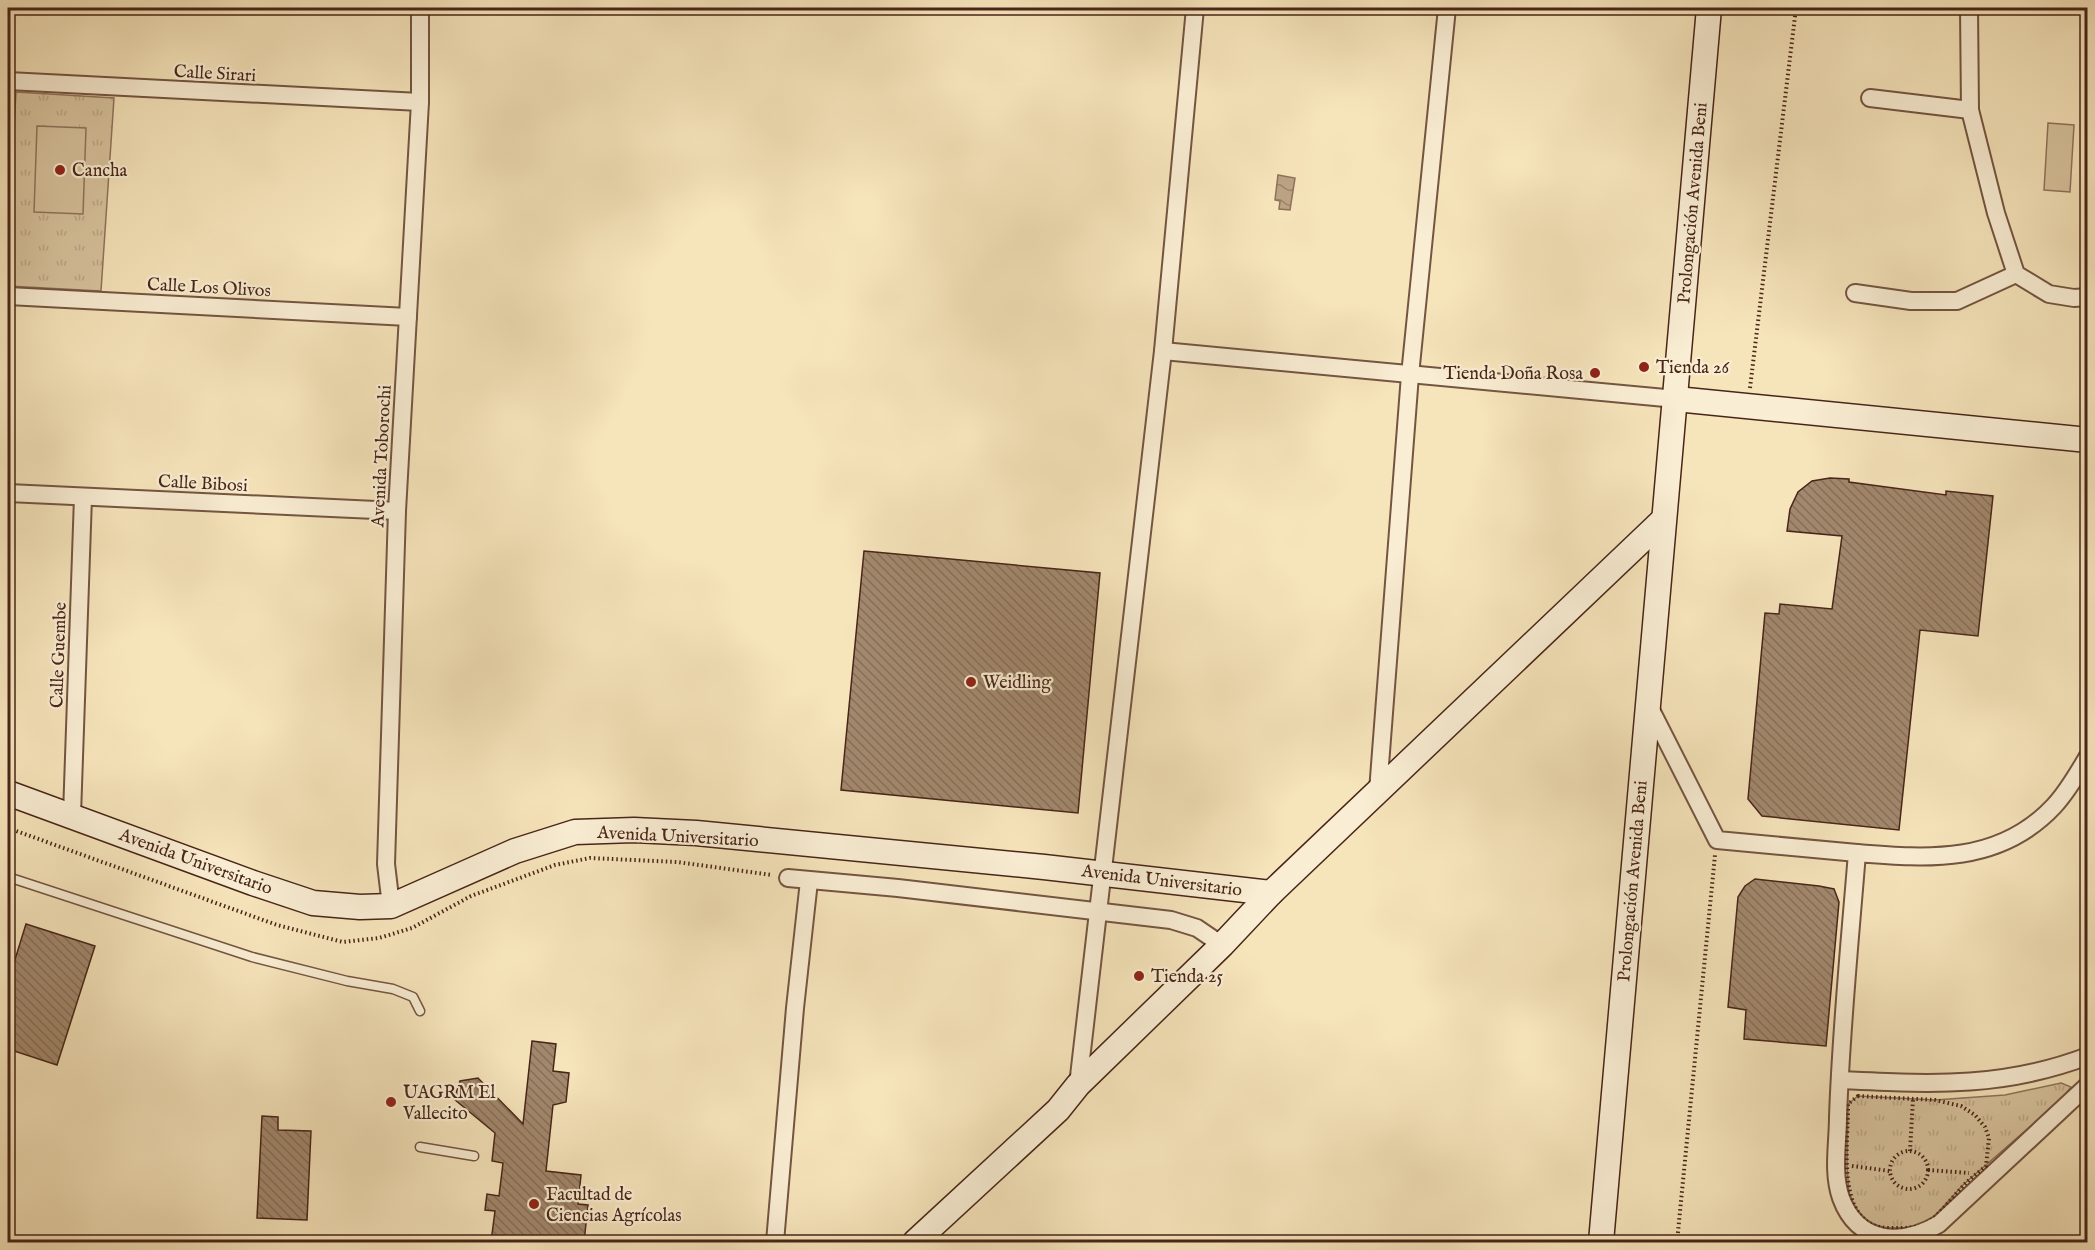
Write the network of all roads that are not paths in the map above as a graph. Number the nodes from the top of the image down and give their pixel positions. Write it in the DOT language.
graph roads {
  1 [pos="420,8"];
  2 [pos="1195,8"];
  3 [pos="1447,8"];
  4 [pos="1709,8"];
  5 [pos="1969,8"];
  6 [pos="8,81"];
  7 [pos="1870,98"];
  8 [pos="420,102"];
  9 [pos="1970,110"];
  10 [pos="2016,274"];
  11 [pos="1855,293"];
  12 [pos="8,296"];
  13 [pos="2088,297"];
  14 [pos="408,317"];
  15 [pos="1163,351"];
  16 [pos="1410,375"];
  17 [pos="1676,399"];
  18 [pos="2088,440"];
  19 [pos="8,493"];
  20 [pos="83,496"];
  21 [pos="397,511"];
  22 [pos="1663,520"];
  23 [pos="1647,701"];
  24 [pos="2088,756"];
  25 [pos="1378,790"];
  26 [pos="8,793"];
  27 [pos="72,815"];
  28 [pos="1857,853"];
  29 [pos="1103,873"];
  30 [pos="8,877"];
  31 [pos="788,878"];
  32 [pos="809,881"];
  33 [pos="1271,893"];
  34 [pos="391,906"];
  35 [pos="1100,910"];
  36 [pos="1222,945"];
  37 [pos="420,1011"];
  38 [pos="2088,1056"];
  39 [pos="1840,1080"];
  40 [pos="1078,1085"];
  41 [pos="2088,1085"];
  42 [pos="420,1147"];
  43 [pos="474,1156"];
  44 [pos="775,1242"];
  45 [pos="915,1242"];
  46 [pos="1601,1242"];
  1 -- 8 [label="street, Avenida Toborochi"];
  2 -- 15 [label="street"];
  3 -- 16 [label="street"];
  4 -- 17 [label="street, Prolongación Avenida Beni"];
  5 -- 9 [label="street"];
  6 -- 8 [label="street, Calle Sirari"];
  7 -- 9 [label="street"];
  8 -- 14 [label="street, Avenida Toborochi"];
  9 -- 10 [label="street"];
  10 -- 11 [label="street"];
  10 -- 13 [label="street"];
  12 -- 14 [label="street, Calle Los Olivos"];
  14 -- 21 [label="street, Avenida Toborochi"];
  15 -- 16 [label="street"];
  15 -- 29 [label="street"];
  16 -- 17 [label="street"];
  16 -- 25 [label="street"];
  17 -- 18 [label="street"];
  17 -- 22 [label="street, Prolongación Avenida Beni"];
  19 -- 20 [label="street, Calle Bibosi"];
  20 -- 21 [label="street, Calle Bibosi"];
  20 -- 27 [label="street, Calle Guembe"];
  21 -- 34 [label="street, Avenida Toborochi"];
  22 -- 23 [label="street, Prolongación Avenida Beni"];
  22 -- 25 [label="street"];
  23 -- 28 [label="street"];
  23 -- 46 [label="street, Prolongación Avenida Beni"];
  24 -- 28 [label="street"];
  25 -- 33 [label="street"];
  26 -- 27 [label="street, Avenida Universitario"];
  27 -- 34 [label="street, Avenida Universitario"];
  28 -- 39 [label="street"];
  29 -- 33 [label="street, Avenida Universitario"];
  29 -- 34 [label="street, Avenida Universitario"];
  29 -- 35 [label="street"];
  30 -- 37 [label="lane"];
  31 -- 32 [label="street"];
  32 -- 35 [label="street"];
  32 -- 44 [label="street"];
  33 -- 36 [label="street"];
  35 -- 36 [label="street"];
  35 -- 40 [label="street"];
  36 -- 40 [label="street"];
  38 -- 39 [label="street"];
  39 -- 41 [label="street"];
  40 -- 45 [label="street"];
  42 -- 43 [label="lane"];
}
